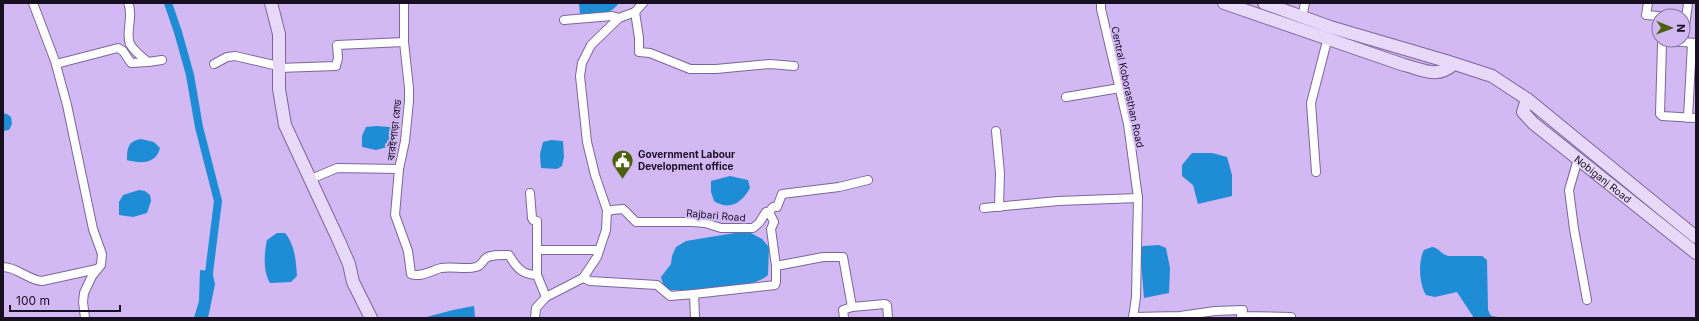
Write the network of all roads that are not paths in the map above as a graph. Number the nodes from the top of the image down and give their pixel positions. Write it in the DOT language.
graph roads {
  1 [pos="33,3"];
  2 [pos="128,3"];
  3 [pos="271,3"];
  4 [pos="404,3"];
  5 [pos="643,3"];
  6 [pos="1101,3"];
  7 [pos="1224,3"];
  8 [pos="1264,3"];
  9 [pos="1305,3"];
  10 [pos="1648,3"];
  11 [pos="635,12"];
  12 [pos="1651,15"];
  13 [pos="1302,17"];
  14 [pos="619,18"];
  15 [pos="564,20"];
  16 [pos="1328,38"];
  17 [pos="1374,40"];
  18 [pos="404,42"];
  19 [pos="1694,43"];
  20 [pos="1662,48"];
  21 [pos="1370,52"];
  22 [pos="162,60"];
  23 [pos="148,62"];
  24 [pos="56,64"];
  25 [pos="214,64"];
  26 [pos="1454,64"];
  27 [pos="794,66"];
  28 [pos="278,67"];
  29 [pos="1120,88"];
  30 [pos="1066,97"];
  31 [pos="1527,99"];
  32 [pos="1692,118"];
  33 [pos="996,131"];
  34 [pos="1578,159"];
  35 [pos="399,169"];
  36 [pos="1316,172"];
  37 [pos="311,179"];
  38 [pos="868,180"];
  39 [pos="530,193"];
  40 [pos="1138,198"];
  41 [pos="1000,207"];
  42 [pos="984,208"];
  43 [pos="607,212"];
  44 [pos="769,212"];
  45 [pos="1696,237"];
  46 [pos="537,250"];
  47 [pos="599,250"];
  48 [pos="1696,253"];
  49 [pos="776,266"];
  50 [pos="3,267"];
  51 [pos="97,269"];
  52 [pos="536,275"];
  53 [pos="583,278"];
  54 [pos="694,294"];
  55 [pos="546,297"];
  56 [pos="1587,300"];
  57 [pos="852,308"];
  58 [pos="1291,316"];
  59 [pos="85,318"];
  60 [pos="371,318"];
  61 [pos="535,318"];
  62 [pos="695,318"];
  63 [pos="844,318"];
  64 [pos="888,318"];
  65 [pos="1133,318"];
  1 -- 24 [label="street"];
  2 -- 23 [label="street"];
  3 -- 28 [label="main road"];
  4 -- 18 [label="street, বারইপাড়া রোড"];
  5 -- 11 [label="street"];
  6 -- 29 [label="street, Central Koborasthan Road"];
  7 -- 16 [label="main road"];
  8 -- 13 [label="main road, Nobiganj Road"];
  9 -- 13 [label="street"];
  10 -- 12 [label="street"];
  11 -- 14 [label="street"];
  11 -- 27 [label="street"];
  13 -- 17 [label="main road, Nobiganj Road"];
  14 -- 15 [label="street"];
  14 -- 43 [label="street"];
  16 -- 21 [label="main road"];
  16 -- 36 [label="street"];
  17 -- 21 [label="main road"];
  17 -- 26 [label="main road, Nobiganj Road"];
  18 -- 28 [label="street"];
  18 -- 35 [label="street, বারইপাড়া রোড"];
  19 -- 32 [label="street"];
  20 -- 32 [label="street"];
  21 -- 26 [label="main road"];
  22 -- 23 [label="street"];
  23 -- 24 [label="street"];
  24 -- 51 [label="street"];
  25 -- 28 [label="street"];
  26 -- 31 [label="main road, Nobiganj Road"];
  28 -- 37 [label="main road"];
  29 -- 30 [label="street"];
  29 -- 40 [label="street, Central Koborasthan Road"];
  31 -- 34 [label="main road, Nobiganj Road"];
  31 -- 45 [label="main road, Nobiganj Road"];
  33 -- 41 [label="street"];
  34 -- 48 [label="main road, Nobiganj Road"];
  34 -- 56 [label="street"];
  35 -- 37 [label="street, বারইপাড়া রোড"];
  35 -- 52 [label="street"];
  37 -- 60 [label="main road"];
  38 -- 44 [label="street"];
  39 -- 46 [label="street"];
  40 -- 41 [label="street"];
  40 -- 65 [label="street, Central Koborasthan Road"];
  41 -- 42 [label="street"];
  43 -- 44 [label="street, Rajbari Road"];
  43 -- 47 [label="street"];
  44 -- 49 [label="street"];
  46 -- 47 [label="street"];
  46 -- 52 [label="street"];
  47 -- 53 [label="street"];
  49 -- 54 [label="street"];
  49 -- 57 [label="street"];
  50 -- 51 [label="street"];
  51 -- 59 [label="street"];
  52 -- 55 [label="street"];
  53 -- 54 [label="street"];
  53 -- 55 [label="street"];
  54 -- 62 [label="street"];
  55 -- 61 [label="street"];
  57 -- 63 [label="street"];
  57 -- 64 [label="street"];
  58 -- 65 [label="street"];
}
